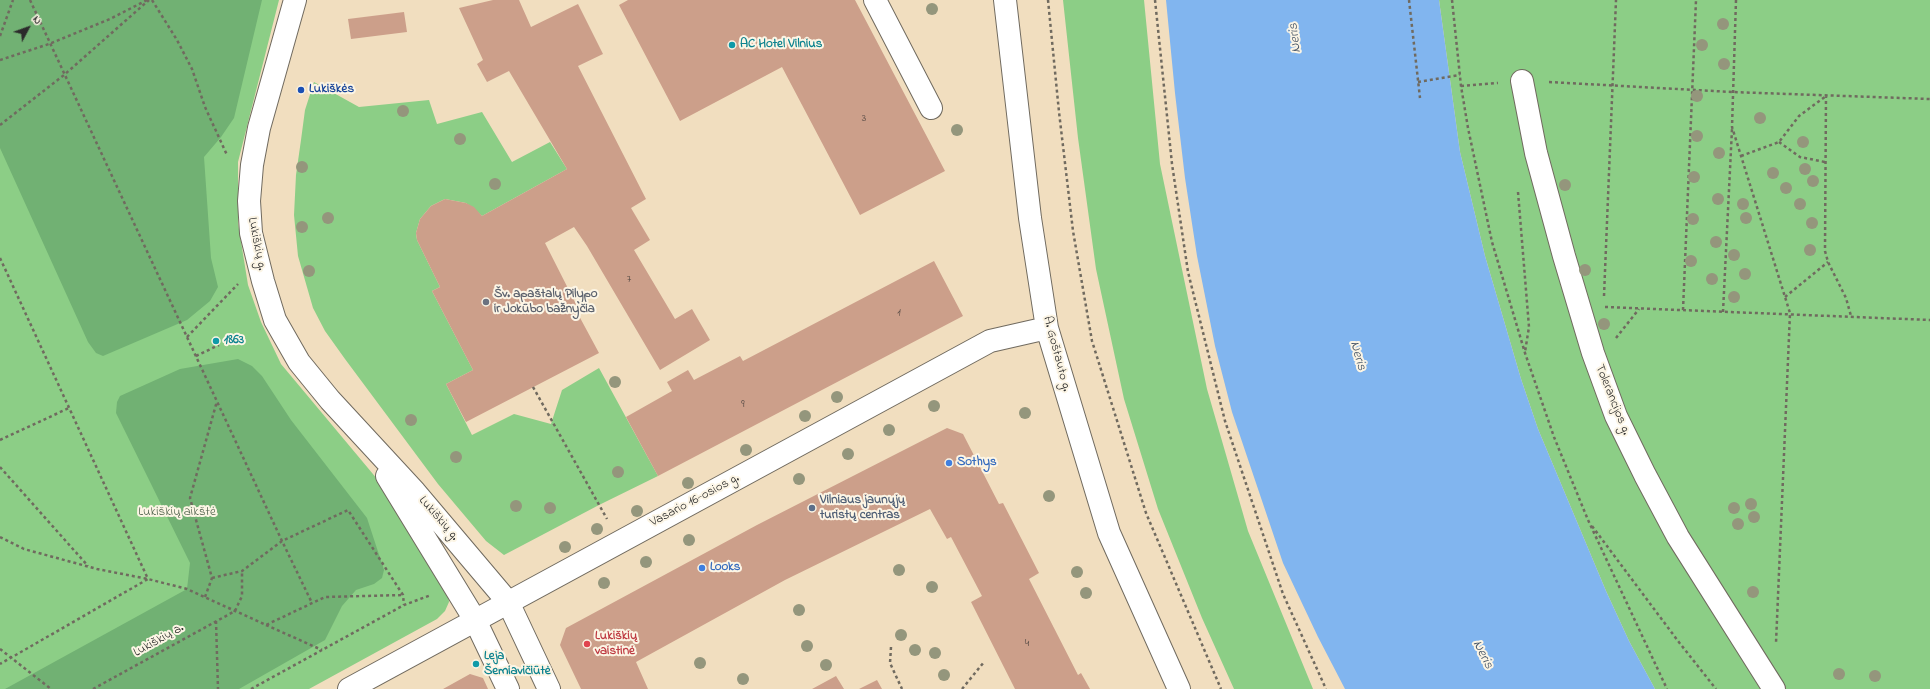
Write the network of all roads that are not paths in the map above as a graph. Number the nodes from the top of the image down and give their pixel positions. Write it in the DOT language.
graph roads {
  1 [pos="295,0"];
  2 [pos="875,0"];
  3 [pos="1005,0"];
  4 [pos="1522,81"];
  5 [pos="931,108"];
  6 [pos="1047,328"];
  7 [pos="364,438"];
  8 [pos="508,602"];
  9 [pos="475,620"];
  10 [pos="1772,686"];
  11 [pos="349,689"];
  12 [pos="508,689"];
  13 [pos="549,689"];
  14 [pos="1179,689"];
  1 -- 7 [label="street, Lukiškių g."];
  2 -- 5 [label="street"];
  3 -- 6 [label="street, A. Goštauto g."];
  4 -- 10 [label="street, Tolerancijos g."];
  6 -- 8 [label="street, Vasario 16-osios g."];
  6 -- 14 [label="street, A. Goštauto g."];
  7 -- 8 [label="street, Lukiškių g."];
  7 -- 9 [label="street, Lukiškių g."];
  8 -- 9 [label="street, Vasario 16-osios g."];
  8 -- 13 [label="street, Lukiškių g."];
  9 -- 11 [label="street, Vasario 16-osios g."];
  9 -- 12 [label="street, Lukiškių g."];
}
